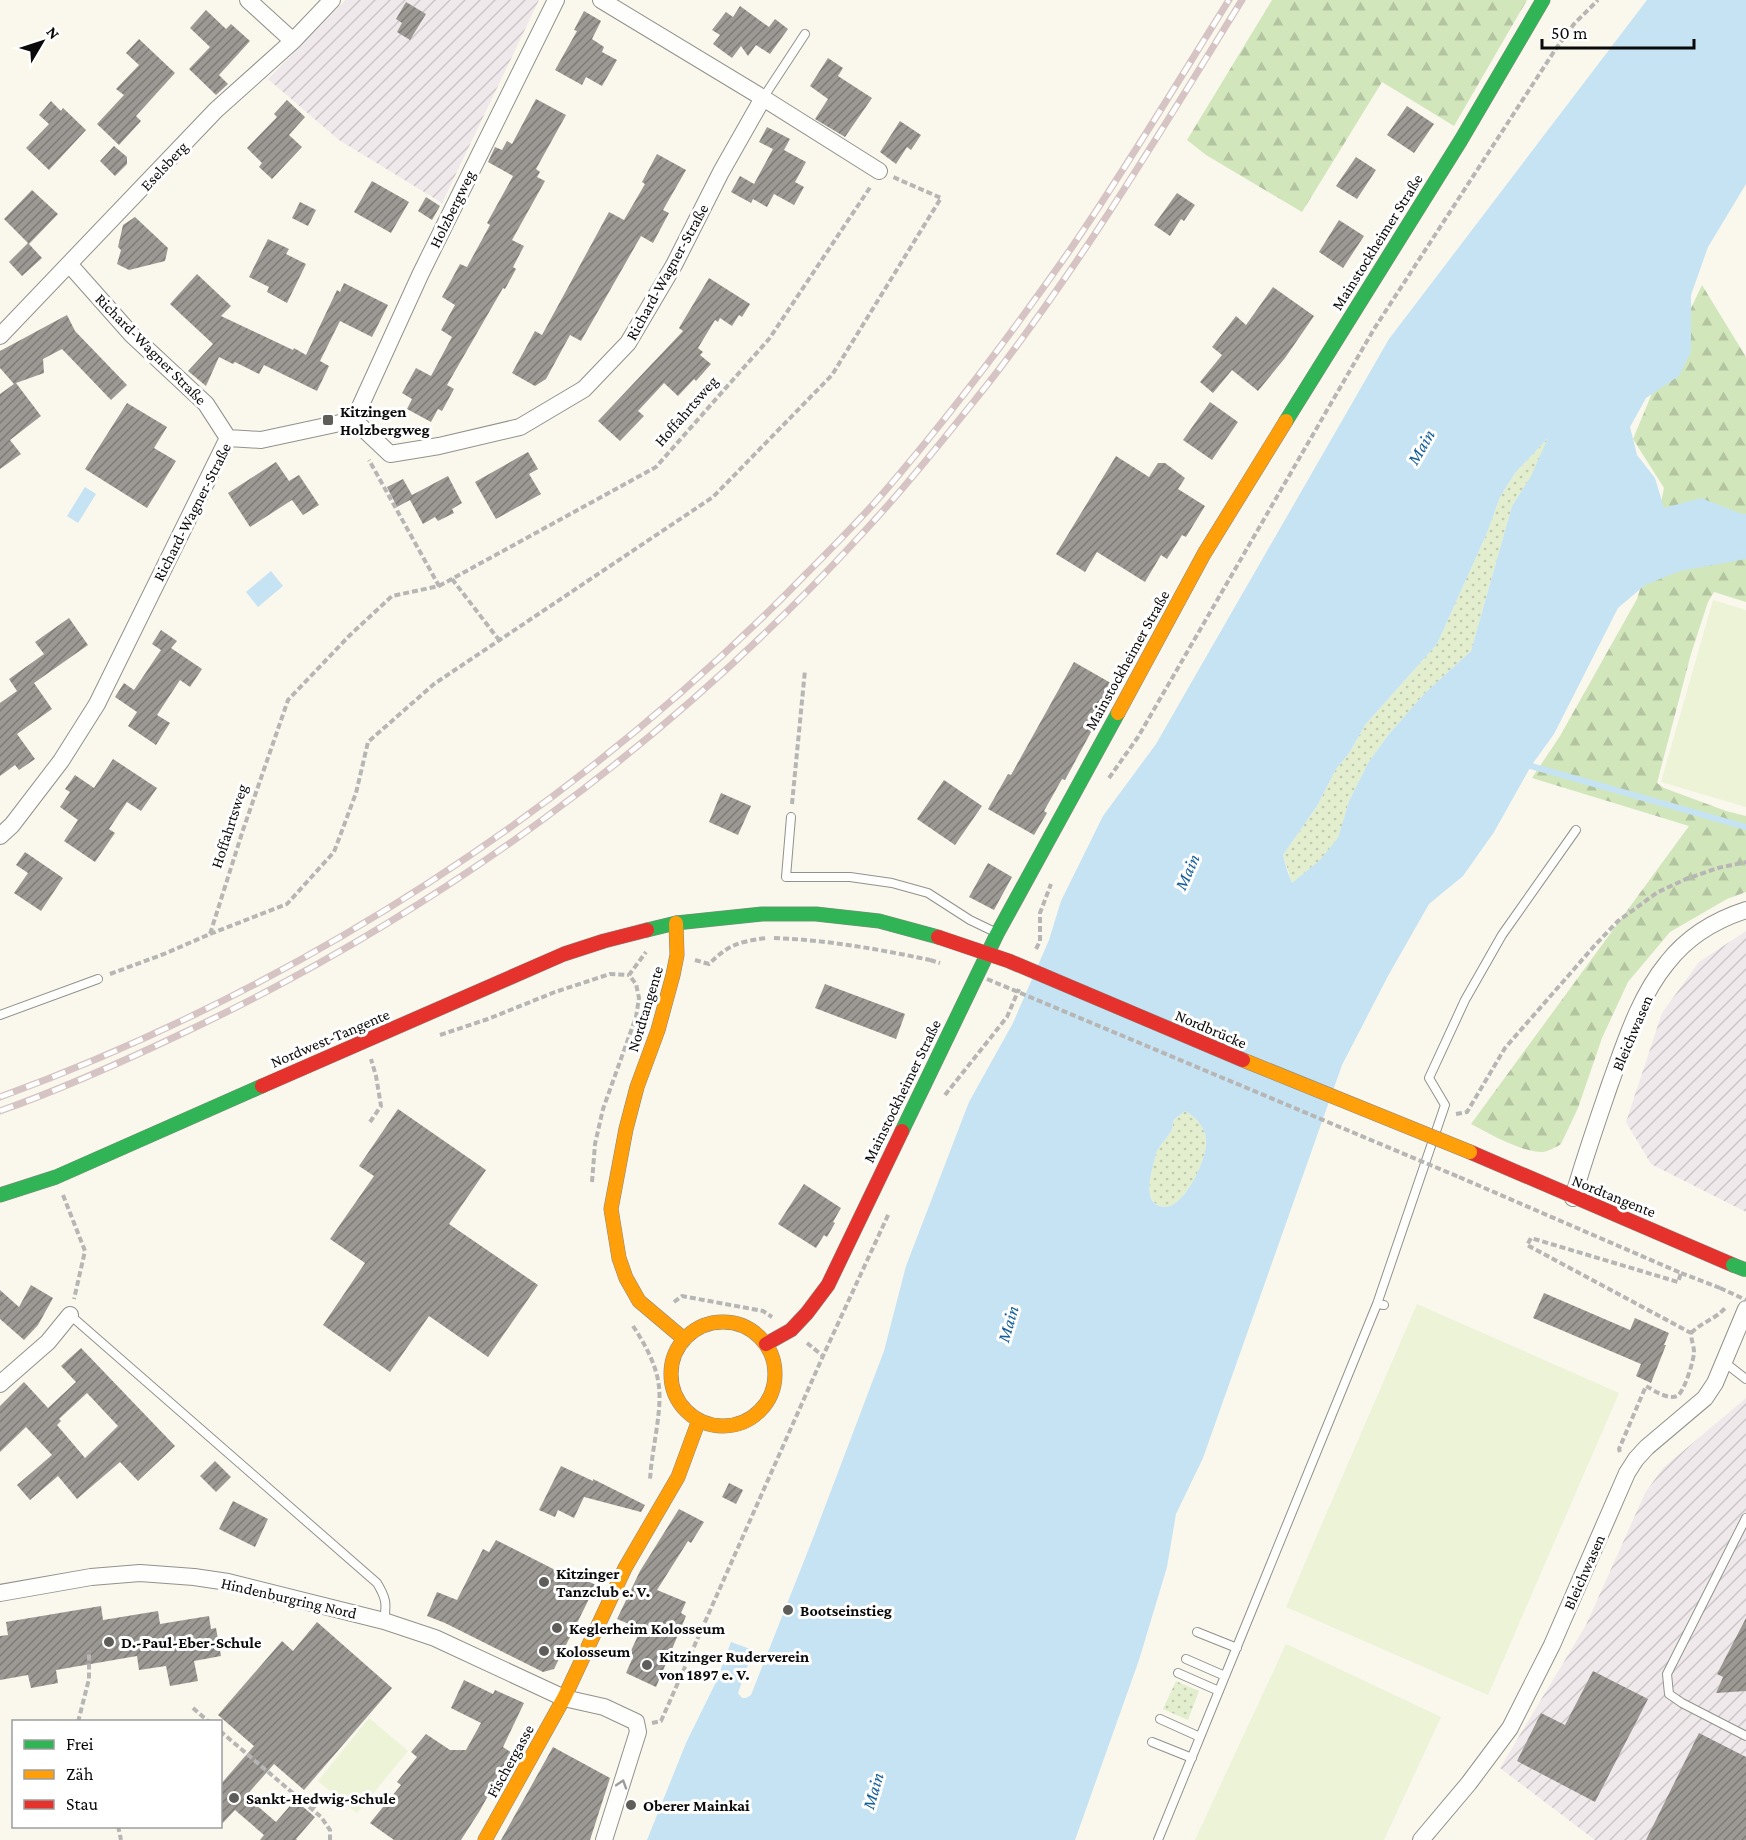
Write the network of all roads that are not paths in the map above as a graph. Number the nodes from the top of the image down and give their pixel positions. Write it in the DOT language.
graph roads {
  1 [pos="248,0"];
  2 [pos="333,0"];
  3 [pos="556,0"];
  4 [pos="601,0"];
  5 [pos="1543,0"];
  6 [pos="805,34"];
  7 [pos="293,41"];
  8 [pos="763,98"];
  9 [pos="879,171"];
  10 [pos="69,264"];
  11 [pos="0,336"];
  12 [pos="354,420"];
  13 [pos="228,438"];
  14 [pos="791,817"];
  15 [pos="1576,830"];
  16 [pos="0,836"];
  17 [pos="1746,910"];
  18 [pos="676,923"];
  19 [pos="997,934"];
  20 [pos="98,979"];
  21 [pos="0,1015"];
  22 [pos="1470,1152"];
  23 [pos="0,1196"];
  24 [pos="1573,1198"];
  25 [pos="1740,1267"];
  26 [pos="1746,1309"];
  27 [pos="70,1315"];
  28 [pos="684,1339"];
  29 [pos="766,1344"];
  30 [pos="1724,1362"];
  31 [pos="1746,1379"];
  32 [pos="0,1384"];
  33 [pos="699,1420"];
  34 [pos="1746,1518"];
  35 [pos="0,1593"];
  36 [pos="384,1621"];
  37 [pos="1197,1632"];
  38 [pos="1237,1648"];
  39 [pos="1186,1659"];
  40 [pos="1178,1673"];
  41 [pos="1225,1676"];
  42 [pos="1219,1692"];
  43 [pos="564,1698"];
  44 [pos="1160,1719"];
  45 [pos="1746,1736"];
  46 [pos="1200,1737"];
  47 [pos="1152,1742"];
  48 [pos="1192,1758"];
  49 [pos="485,1840"];
  50 [pos="604,1840"];
  51 [pos="1158,1840"];
  52 [pos="1421,1840"];
  1 -- 7 [label="street"];
  2 -- 7 [label="street, Eselsberg"];
  3 -- 12 [label="street, Holzbergweg"];
  4 -- 8 [label="street"];
  5 -- 19 [label="main road, Mainstockheimer Straße"];
  6 -- 8 [label="lane"];
  7 -- 10 [label="street, Eselsberg"];
  8 -- 9 [label="street"];
  8 -- 12 [label="street, Richard-Wagner-Straße"];
  10 -- 11 [label="street, Eselsberg"];
  10 -- 13 [label="street, Richard-Wagner Straße"];
  12 -- 13 [label="street, Richard-Wagner-Straße"];
  13 -- 16 [label="street, Richard-Wagner-Straße"];
  14 -- 19 [label="lane"];
  15 -- 38 [label="lane"];
  17 -- 24 [label="street, Bleichwasen"];
  18 -- 22 [label="main road, Nordbrücke, bridge"];
  18 -- 23 [label="main road, Nordwest-Tangente"];
  18 -- 28 [label="main road, Nordtangente"];
  19 -- 29 [label="main road, Mainstockheimer Straße"];
  20 -- 21 [label="lane"];
  22 -- 24 [label="main road, Nordtangente"];
  24 -- 25 [label="main road, Nordtangente"];
  26 -- 30 [label="street, Bleichwasen"];
  27 -- 32 [label="street"];
  27 -- 36 [label="lane"];
  28 -- 29 [label="main road"];
  28 -- 33 [label="main road"];
  29 -- 33 [label="main road"];
  30 -- 31 [label="lane"];
  30 -- 52 [label="street, Bleichwasen"];
  33 -- 43 [label="main road"];
  34 -- 45 [label="lane"];
  35 -- 36 [label="street, Hindenburgring Nord"];
  36 -- 43 [label="street, Hindenburgring Nord"];
  37 -- 38 [label="lane"];
  38 -- 41 [label="lane"];
  39 -- 41 [label="lane"];
  40 -- 42 [label="lane"];
  41 -- 42 [label="lane"];
  42 -- 46 [label="lane"];
  43 -- 49 [label="main road, Fischergasse"];
  50 -- 43 [label="street, one-way"];
  44 -- 46 [label="lane"];
  46 -- 48 [label="lane"];
  47 -- 48 [label="lane"];
  48 -- 51 [label="lane"];
}
